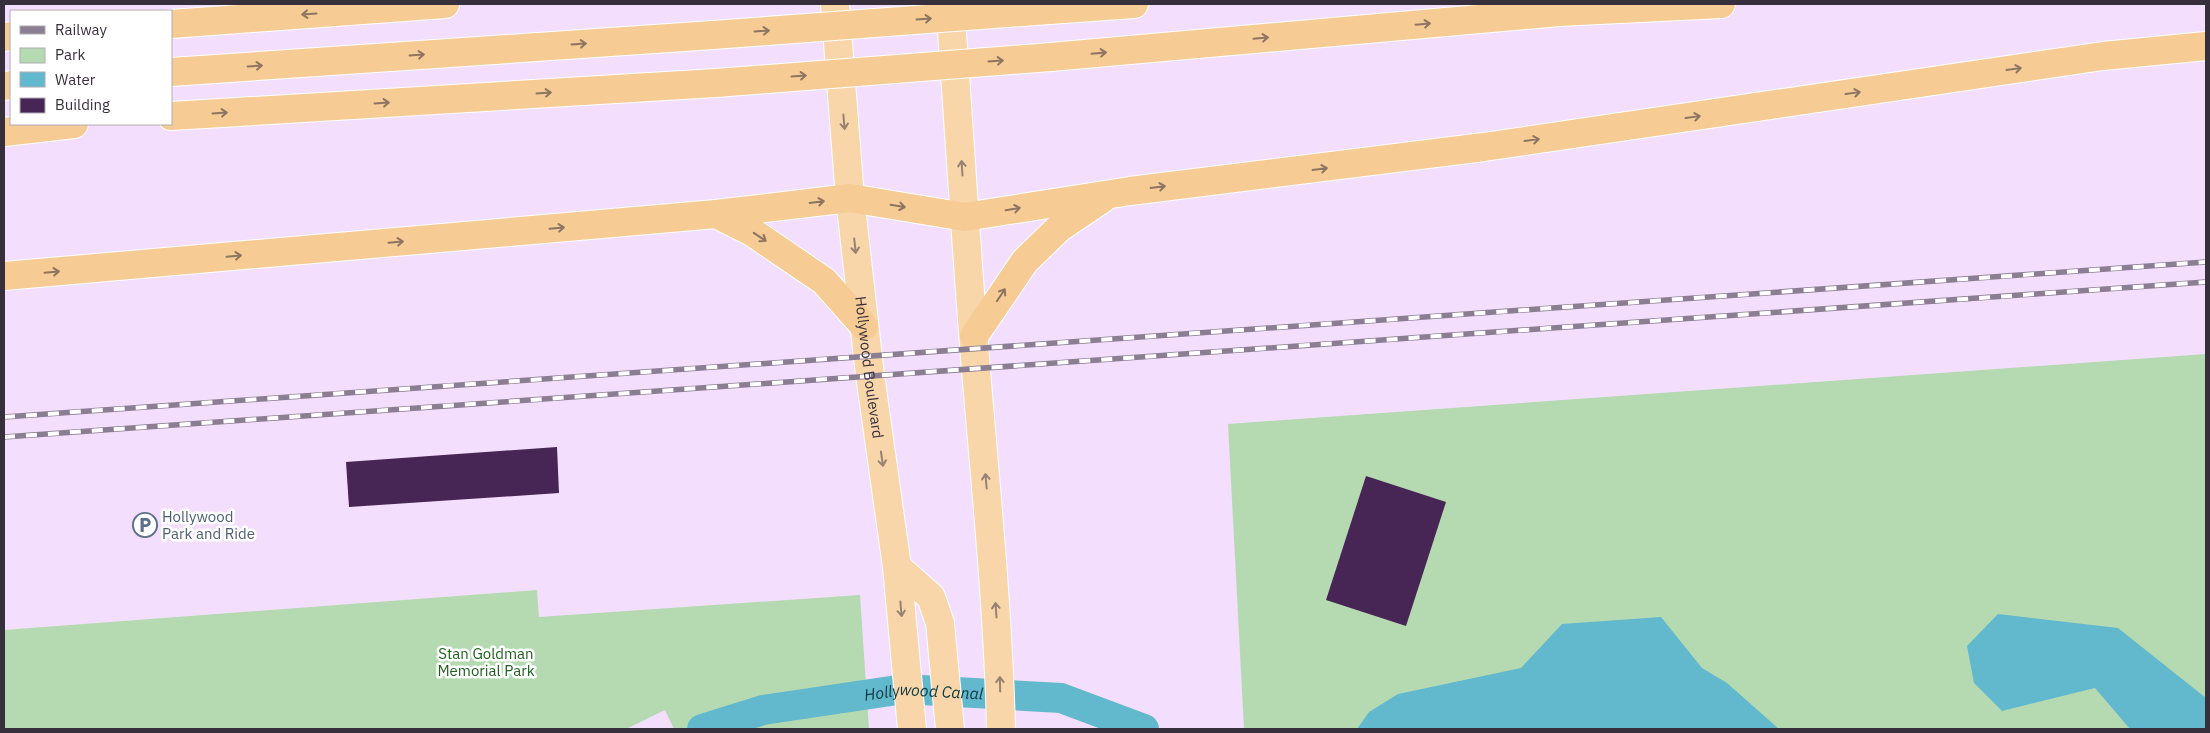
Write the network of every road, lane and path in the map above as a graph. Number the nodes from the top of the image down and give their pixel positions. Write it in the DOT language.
graph roads {
  1 [pos="445,4"];
  2 [pos="835,4"];
  3 [pos="950,4"];
  4 [pos="1134,4"];
  5 [pos="1721,4"];
  6 [pos="172,24"];
  7 [pos="2206,46"];
  8 [pos="172,72"];
  9 [pos="172,116"];
  10 [pos="65,125"];
  11 [pos="4,132"];
  12 [pos="1110,194"];
  13 [pos="850,198"];
  14 [pos="716,214"];
  15 [pos="965,217"];
  16 [pos="4,276"];
  17 [pos="864,326"];
  18 [pos="974,336"];
  19 [pos="897,567"];
  20 [pos="1001,722"];
  21 [pos="912,723"];
  22 [pos="949,724"];
  1 -- 6 [label="highway, one-way"];
  2 -- 13 [label="highway, Hollywood Boulevard, one-way"];
  15 -- 3 [label="highway, one-way"];
  8 -- 4 [label="highway, one-way, bridge"];
  9 -- 5 [label="highway, one-way, bridge"];
  12 -- 7 [label="highway, one-way"];
  10 -- 11 [label="highway"];
  15 -- 12 [label="highway, one-way"];
  18 -- 12 [label="highway, one-way"];
  14 -- 13 [label="highway, one-way"];
  13 -- 15 [label="highway, one-way"];
  13 -- 17 [label="highway, Hollywood Boulevard, one-way"];
  16 -- 14 [label="highway, one-way"];
  14 -- 17 [label="highway, one-way"];
  15 -- 18 [label="highway"];
  17 -- 19 [label="highway, Hollywood Boulevard, one-way"];
  20 -- 18 [label="highway, one-way"];
  19 -- 21 [label="highway, Hollywood Boulevard, one-way"];
  19 -- 22 [label="highway"];
}
